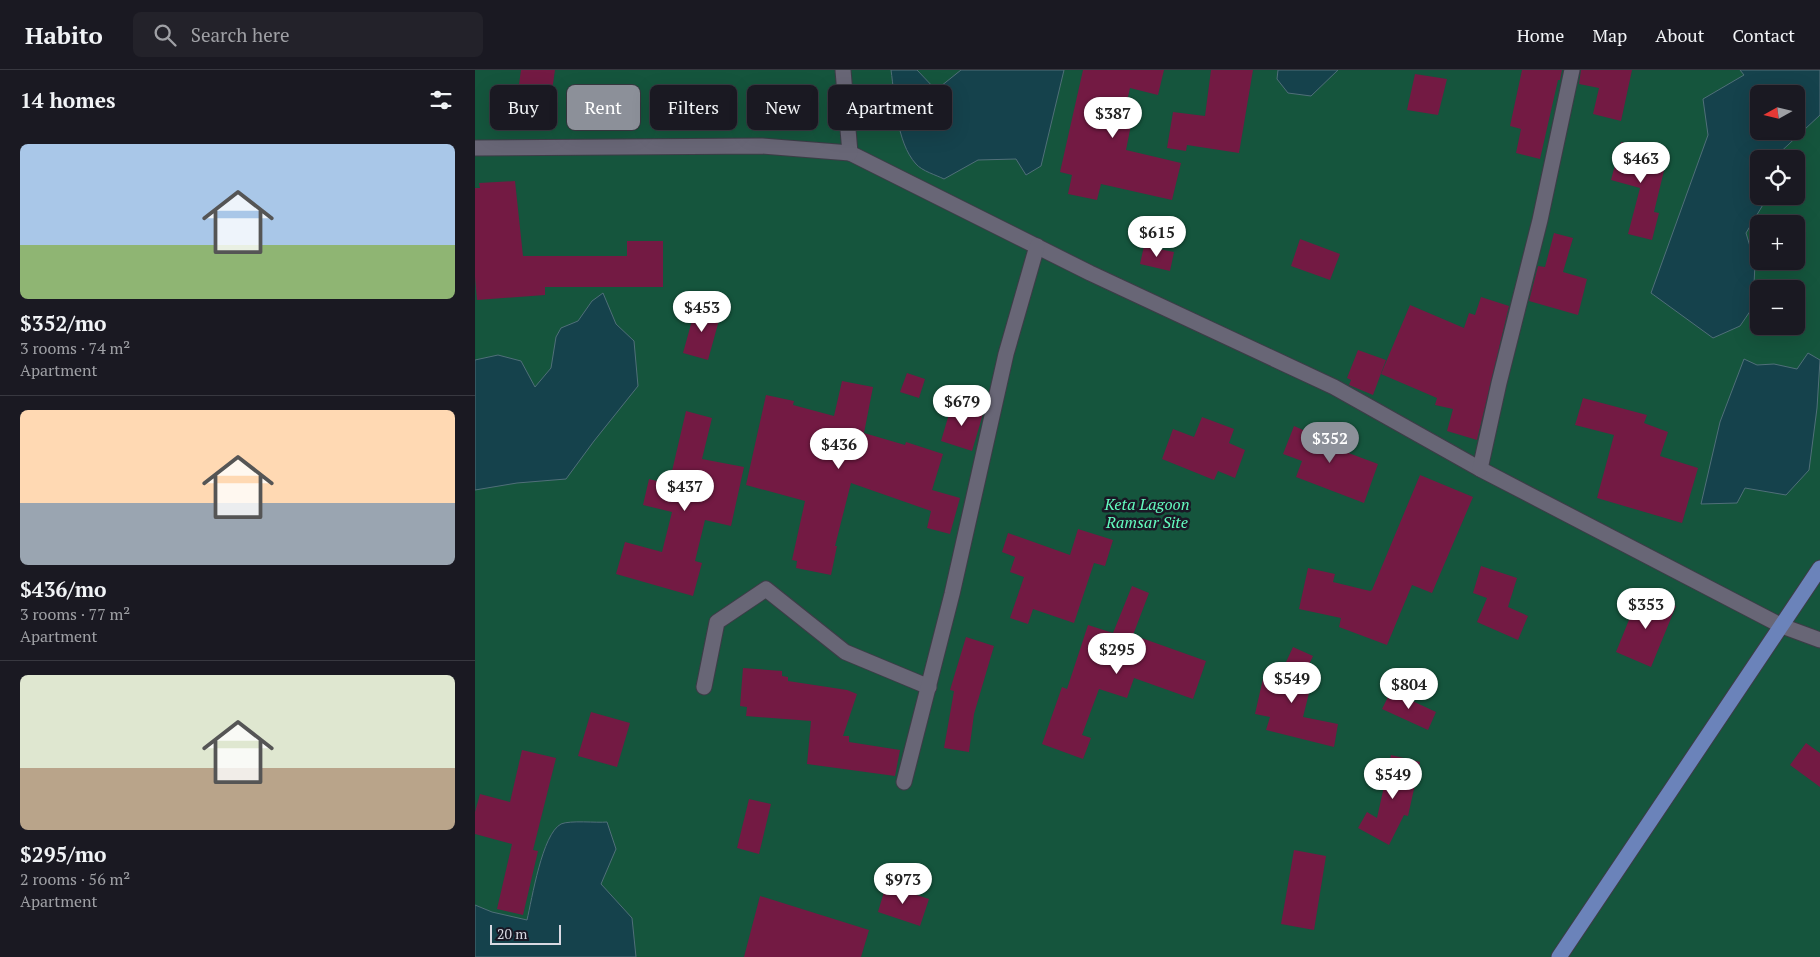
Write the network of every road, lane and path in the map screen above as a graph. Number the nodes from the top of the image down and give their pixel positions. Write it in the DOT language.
graph roads {
  1 [pos="843,70"];
  2 [pos="1572,70"];
  3 [pos="475,148"];
  4 [pos="850,152"];
  5 [pos="1037,246"];
  6 [pos="1480,469"];
  7 [pos="1820,568"];
  8 [pos="1782,626"];
  9 [pos="1820,640"];
  10 [pos="704,686"];
  11 [pos="929,687"];
  12 [pos="904,782"];
  13 [pos="1559,957"];
  1 -- 4 [label="street"];
  2 -- 6 [label="street"];
  3 -- 4 [label="street"];
  4 -- 5 [label="street"];
  5 -- 6 [label="street"];
  5 -- 11 [label="street"];
  6 -- 8 [label="street"];
  7 -- 8 [label="main road"];
  8 -- 9 [label="street"];
  8 -- 13 [label="main road"];
  10 -- 11 [label="street"];
  11 -- 12 [label="street"];
}
